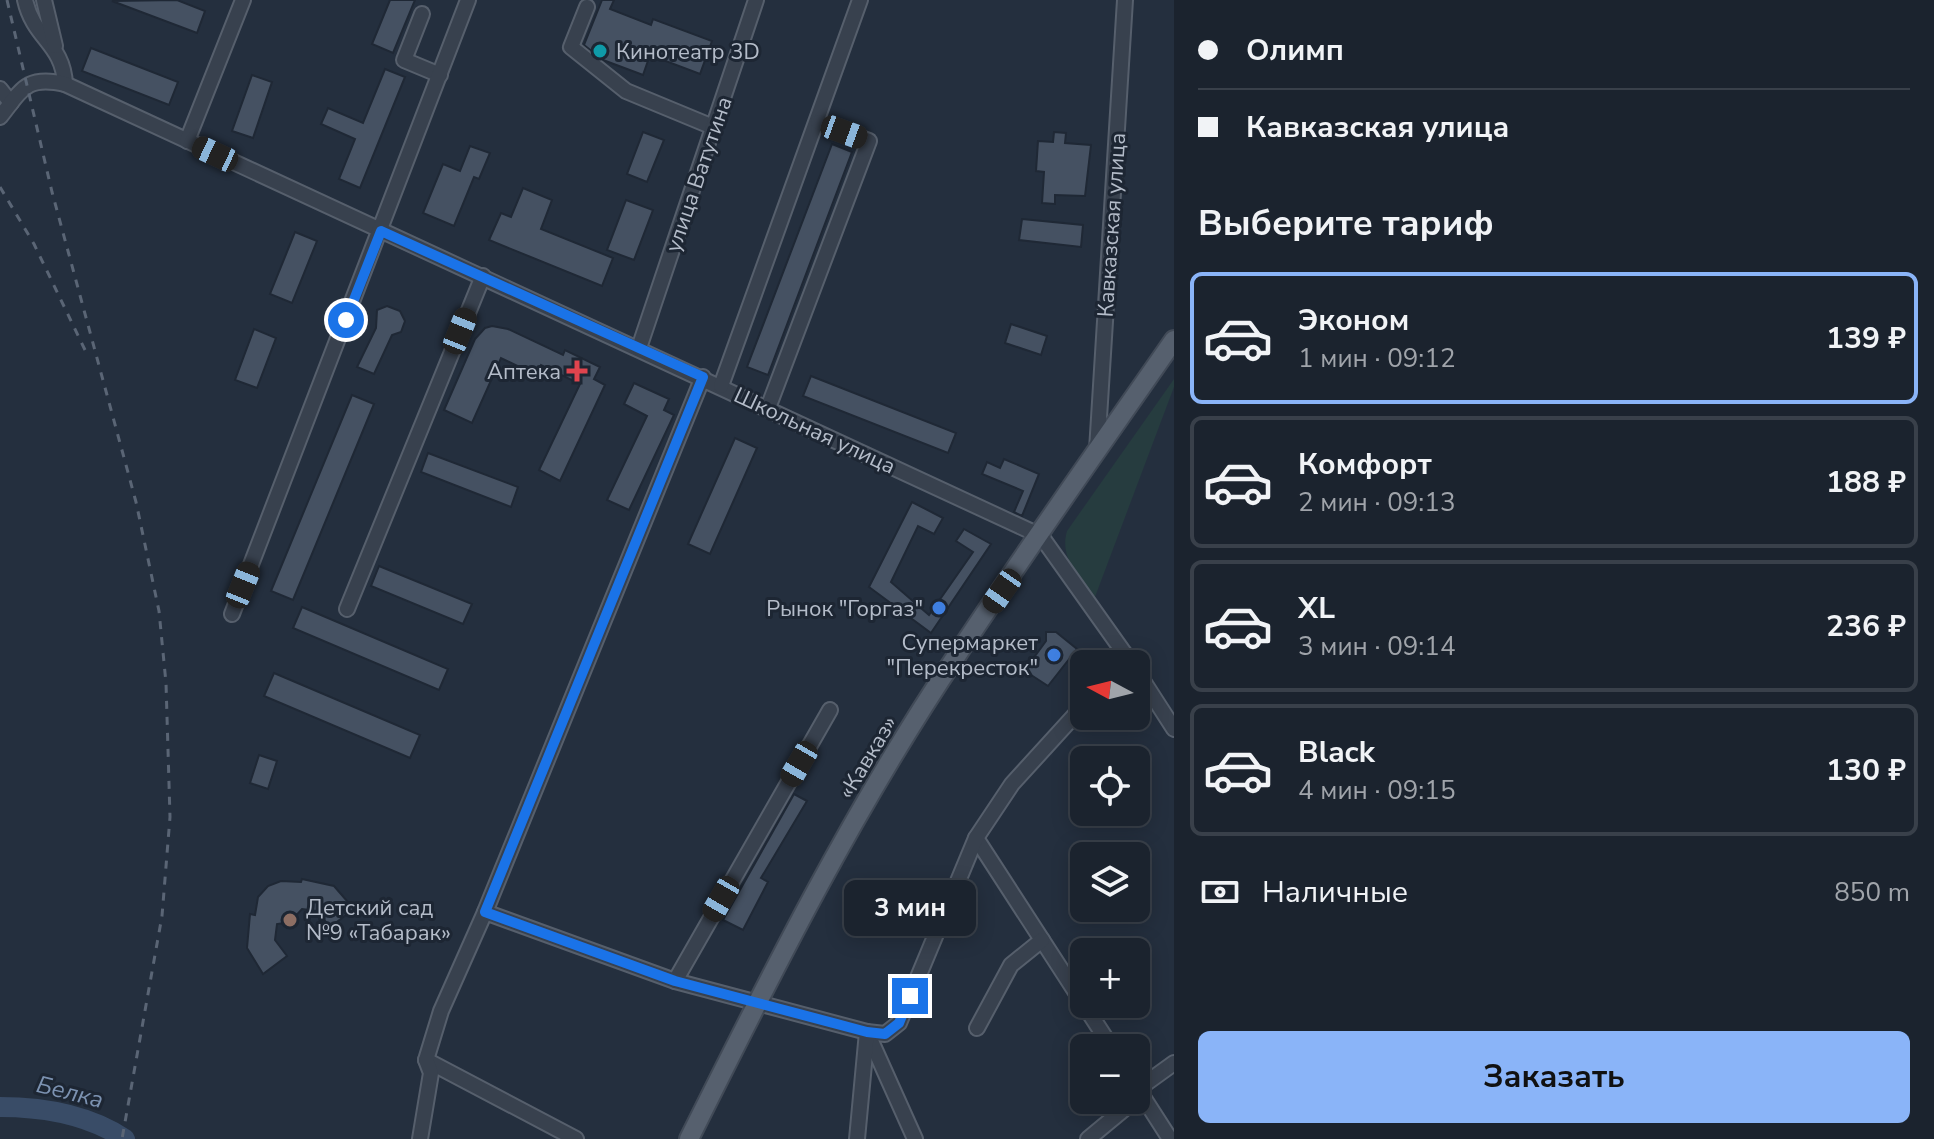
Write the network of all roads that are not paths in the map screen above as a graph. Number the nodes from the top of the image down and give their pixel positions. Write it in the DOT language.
graph roads {
  1 [pos="25,0"];
  2 [pos="44,0"];
  3 [pos="243,0"];
  4 [pos="468,0"];
  5 [pos="756,0"];
  6 [pos="860,0"];
  7 [pos="1125,0"];
  8 [pos="587,7"];
  9 [pos="422,14"];
  10 [pos="56,51"];
  11 [pos="440,75"];
  12 [pos="65,84"];
  13 [pos="0,89"];
  14 [pos="11,103"];
  15 [pos="0,117"];
  16 [pos="818,122"];
  17 [pos="713,127"];
  18 [pos="187,141"];
  19 [pos="381,231"];
  20 [pos="483,276"];
  21 [pos="1174,340"];
  22 [pos="639,348"];
  23 [pos="703,377"];
  24 [pos="721,386"];
  25 [pos="768,408"];
  26 [pos="1097,450"];
  27 [pos="1041,536"];
  28 [pos="347,609"];
  29 [pos="232,614"];
  30 [pos="1119,650"];
  31 [pos="1150,692"];
  32 [pos="830,710"];
  33 [pos="1070,720"];
  34 [pos="1174,729"];
  35 [pos="976,838"];
  36 [pos="485,912"];
  37 [pos="1042,940"];
  38 [pos="675,981"];
  39 [pos="757,1002"];
  40 [pos="977,1028"];
  41 [pos="867,1032"];
  42 [pos="1103,1034"];
  43 [pos="426,1060"];
  44 [pos="1174,1063"];
  45 [pos="1150,1083"];
  46 [pos="1150,1112"];
  47 [pos="1115,1114"];
  48 [pos="420,1139"];
  49 [pos="576,1139"];
  50 [pos="689,1139"];
  51 [pos="857,1139"];
  52 [pos="915,1139"];
  53 [pos="1088,1139"];
  54 [pos="1170,1139"];
  1 -- 10 [label="street"];
  2 -- 10 [label="street"];
  3 -- 18 [label="street"];
  4 -- 11 [label="street"];
  5 -- 17 [label="street, улица Ватутина"];
  6 -- 16 [label="street"];
  7 -- 26 [label="street, Кавказская улица"];
  8 -- 17 [label="street"];
  9 -- 11 [label="street"];
  10 -- 12 [label="street"];
  11 -- 19 [label="street"];
  12 -- 14 [label="street"];
  12 -- 18 [label="street, Школьная улица"];
  13 -- 14 [label="street"];
  14 -- 15 [label="street"];
  16 -- 24 [label="street"];
  16 -- 25 [label="street"];
  17 -- 22 [label="street, улица Ватутина"];
  18 -- 19 [label="street, Школьная улица"];
  19 -- 20 [label="street, Школьная улица"];
  19 -- 29 [label="street"];
  20 -- 22 [label="street, Школьная улица"];
  20 -- 28 [label="street"];
  21 -- 26 [label="main road, «Кавказ»"];
  22 -- 23 [label="street, Школьная улица"];
  23 -- 24 [label="street, Школьная улица"];
  23 -- 36 [label="street"];
  24 -- 25 [label="street, Школьная улица"];
  25 -- 27 [label="street, Школьная улица"];
  26 -- 27 [label="main road, «Кавказ»"];
  27 -- 30 [label="street"];
  27 -- 39 [label="main road, «Кавказ»"];
  31 -- 34 [label="street"];
  32 -- 38 [label="street"];
  33 -- 35 [label="street"];
  35 -- 37 [label="street"];
  35 -- 41 [label="street"];
  36 -- 38 [label="street"];
  36 -- 43 [label="street"];
  37 -- 40 [label="street"];
  37 -- 42 [label="street"];
  38 -- 39 [label="street"];
  39 -- 41 [label="street"];
  39 -- 50 [label="main road, «Кавказ»"];
  41 -- 51 [label="street"];
  41 -- 52 [label="street"];
  43 -- 48 [label="street"];
  43 -- 49 [label="street"];
  44 -- 45 [label="street"];
  46 -- 54 [label="street"];
  47 -- 53 [label="street"];
}
